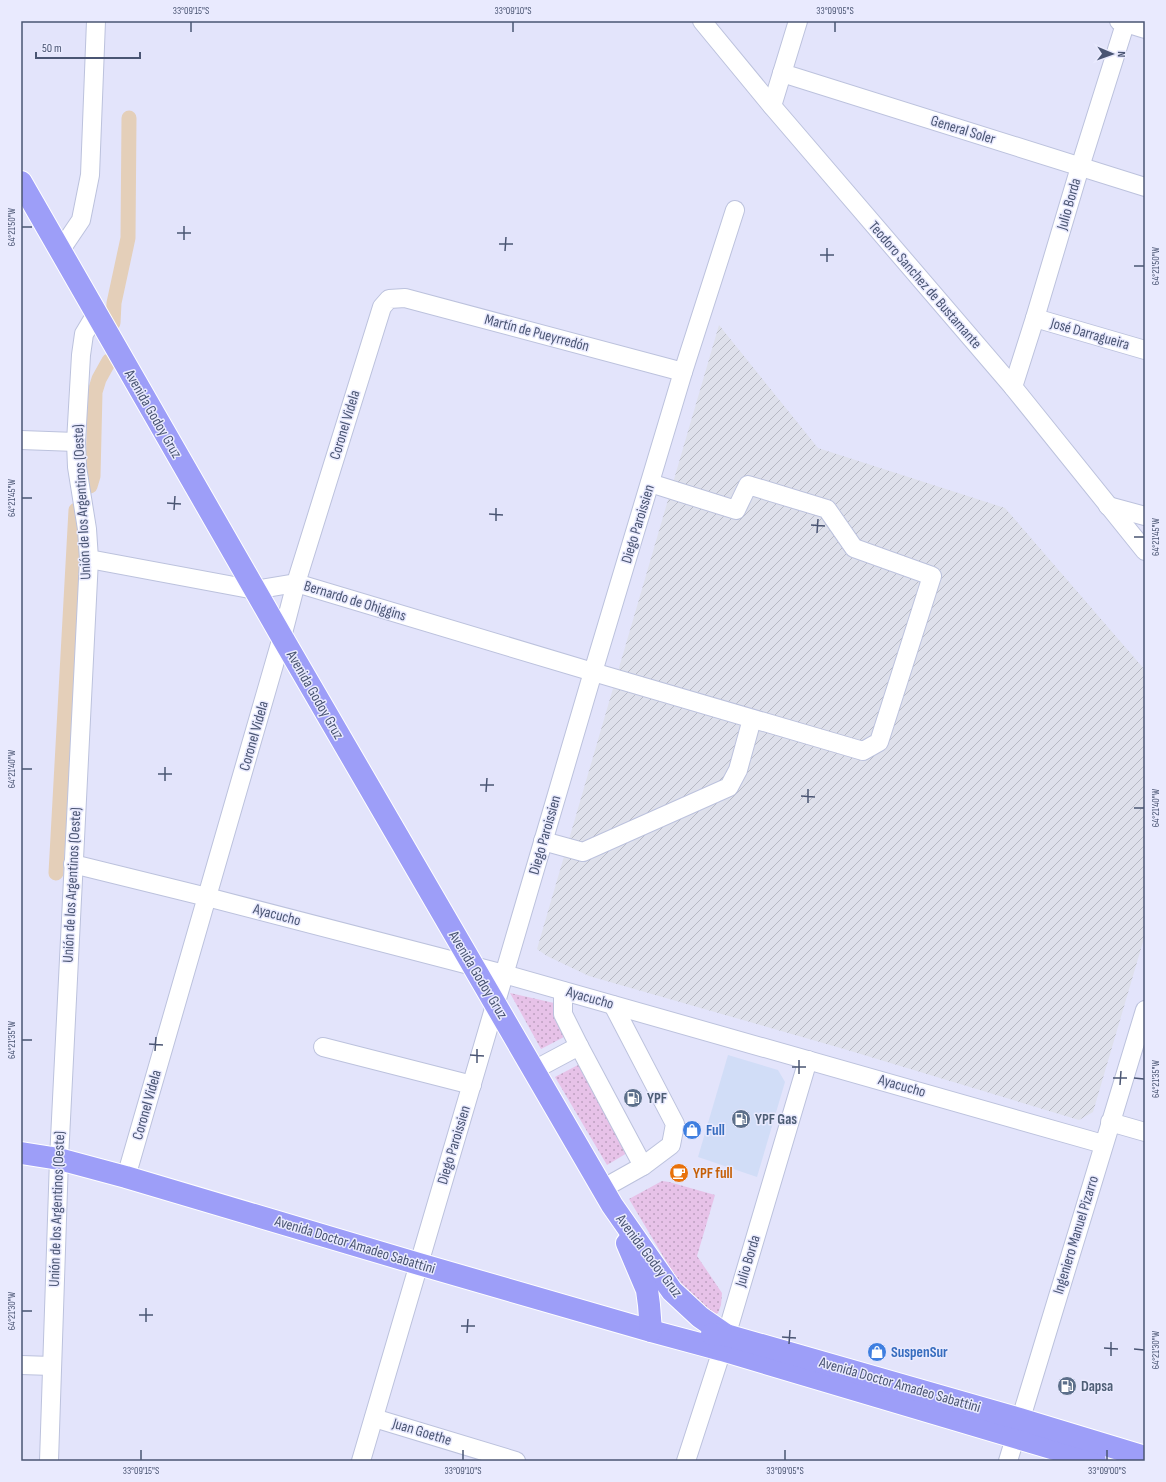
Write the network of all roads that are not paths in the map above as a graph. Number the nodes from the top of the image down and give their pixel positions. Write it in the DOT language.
graph roads {
  1 [pos="96,21"];
  2 [pos="702,21"];
  3 [pos="798,21"];
  4 [pos="1124,22"];
  5 [pos="1145,29"];
  6 [pos="782,73"];
  7 [pos="772,106"];
  8 [pos="1080,167"];
  9 [pos="21,182"];
  10 [pos="1145,187"];
  11 [pos="735,210"];
  12 [pos="60,251"];
  13 [pos="390,299"];
  14 [pos="96,314"];
  15 [pos="1035,318"];
  16 [pos="1145,350"];
  17 [pos="683,372"];
  18 [pos="1013,387"];
  19 [pos="21,440"];
  20 [pos="76,442"];
  21 [pos="650,483"];
  22 [pos="1108,506"];
  23 [pos="1145,516"];
  24 [pos="1145,551"];
  25 [pos="88,559"];
  26 [pos="296,583"];
  27 [pos="255,590"];
  28 [pos="282,638"];
  29 [pos="593,672"];
  30 [pos="752,719"];
  31 [pos="543,841"];
  32 [pos="73,864"];
  33 [pos="207,897"];
  34 [pos="472,965"];
  35 [pos="504,974"];
  36 [pos="563,990"];
  37 [pos="496,1005"];
  38 [pos="613,1005"];
  39 [pos="1145,1010"];
  40 [pos="579,1046"];
  41 [pos="322,1048"];
  42 [pos="808,1060"];
  43 [pos="534,1070"];
  44 [pos="472,1085"];
  45 [pos="1110,1122"];
  46 [pos="1145,1132"];
  47 [pos="1104,1144"];
  48 [pos="21,1153"];
  49 [pos="58,1159"];
  50 [pos="643,1166"];
  51 [pos="126,1177"];
  52 [pos="607,1197"];
  53 [pos="419,1264"];
  54 [pos="651,1331"];
  55 [pos="724,1343"];
  56 [pos="21,1365"];
  57 [pos="52,1366"];
  58 [pos="374,1418"];
  59 [pos="1018,1428"];
  60 [pos="1145,1457"];
  61 [pos="49,1461"];
  62 [pos="361,1461"];
  63 [pos="516,1461"];
  64 [pos="686,1461"];
  65 [pos="1008,1461"];
  66 [pos="1095,1461"];
  1 -- 12 [label="street"];
  2 -- 7 [label="street, Teodoro Sanchez de Bustamante"];
  3 -- 6 [label="street"];
  4 -- 5 [label="street"];
  4 -- 8 [label="street, Julio Borda"];
  6 -- 7 [label="street"];
  6 -- 8 [label="street, General Soler"];
  7 -- 18 [label="street, Teodoro Sanchez de Bustamante"];
  8 -- 10 [label="street, General Soler"];
  8 -- 15 [label="street, Julio Borda"];
  9 -- 12 [label="main road, Avenida Godoy Gruz"];
  11 -- 17 [label="street, Diego Paroissien"];
  12 -- 14 [label="main road, Avenida Godoy Gruz"];
  13 -- 17 [label="street, Martín de Pueyrredón"];
  13 -- 26 [label="street, Coronel Videla"];
  14 -- 20 [label="street, Unión de los Argentinos (Oeste)"];
  14 -- 27 [label="main road, Avenida Godoy Gruz"];
  15 -- 16 [label="street, José Darragueira"];
  15 -- 18 [label="street, Julio Borda"];
  17 -- 21 [label="street, Diego Paroissien"];
  18 -- 22 [label="street, Teodoro Sanchez de Bustamante"];
  19 -- 20 [label="street"];
  20 -- 25 [label="street, Unión de los Argentinos (Oeste)"];
  21 -- 29 [label="street, Diego Paroissien"];
  21 -- 30 [label="street, Bernardo de Ohiggins"];
  22 -- 23 [label="street"];
  22 -- 24 [label="street, Teodoro Sanchez de Bustamante"];
  25 -- 27 [label="street, Bernardo de Ohiggins"];
  25 -- 32 [label="street, Unión de los Argentinos (Oeste)"];
  26 -- 27 [label="street, Bernardo de Ohiggins"];
  26 -- 28 [label="street, Coronel Videla"];
  26 -- 29 [label="street, Bernardo de Ohiggins"];
  27 -- 28 [label="main road, Avenida Godoy Gruz"];
  28 -- 33 [label="street, Coronel Videla"];
  28 -- 34 [label="main road, Avenida Godoy Gruz"];
  29 -- 30 [label="street, Bernardo de Ohiggins"];
  29 -- 31 [label="street, Diego Paroissien"];
  30 -- 31 [label="street"];
  31 -- 35 [label="street, Diego Paroissien"];
  32 -- 33 [label="street, Ayacucho"];
  32 -- 49 [label="street, Unión de los Argentinos (Oeste)"];
  33 -- 34 [label="street, Ayacucho"];
  33 -- 51 [label="street, Coronel Videla"];
  34 -- 35 [label="street, Ayacucho"];
  34 -- 37 [label="main road, Avenida Godoy Gruz"];
  35 -- 36 [label="street, Ayacucho"];
  35 -- 37 [label="street, Diego Paroissien"];
  36 -- 38 [label="street, Ayacucho"];
  36 -- 40 [label="street"];
  37 -- 43 [label="main road, Avenida Godoy Gruz"];
  37 -- 44 [label="street, Diego Paroissien"];
  38 -- 42 [label="street, Ayacucho"];
  38 -- 50 [label="street"];
  39 -- 45 [label="street, Ingeniero Manuel Pizarro"];
  40 -- 43 [label="street"];
  40 -- 50 [label="street"];
  41 -- 44 [label="street"];
  42 -- 47 [label="street, Ayacucho"];
  42 -- 55 [label="street, Julio Borda"];
  43 -- 52 [label="main road, Avenida Godoy Gruz"];
  44 -- 53 [label="street, Diego Paroissien"];
  45 -- 46 [label="street"];
  45 -- 47 [label="street, Ingeniero Manuel Pizarro"];
  47 -- 59 [label="street, Ingeniero Manuel Pizarro"];
  48 -- 49 [label="main road, Avenida Doctor Amadeo Sabattini"];
  49 -- 51 [label="main road, Avenida Doctor Amadeo Sabattini"];
  49 -- 57 [label="street, Unión de los Argentinos (Oeste)"];
  50 -- 52 [label="street"];
  51 -- 53 [label="main road, Avenida Doctor Amadeo Sabattini"];
  52 -- 54 [label="main road, Avenida Godoy Gruz"];
  52 -- 55 [label="main road, Avenida Godoy Gruz"];
  53 -- 54 [label="main road, Avenida Doctor Amadeo Sabattini"];
  53 -- 58 [label="street, Diego Paroissien"];
  54 -- 55 [label="main road, Avenida Doctor Amadeo Sabattini"];
  55 -- 59 [label="main road, Avenida Doctor Amadeo Sabattini"];
  55 -- 64 [label="street, Julio Borda"];
  56 -- 57 [label="street"];
  57 -- 61 [label="street, Unión de los Argentinos (Oeste)"];
  58 -- 62 [label="street, Diego Paroissien"];
  58 -- 63 [label="street, Juan Goethe"];
  59 -- 60 [label="main road, Avenida Doctor Amadeo Sabattini"];
  59 -- 65 [label="street, Ingeniero Manuel Pizarro"];
  59 -- 66 [label="main road, Avenida Doctor Amadeo Sabattini"];
}
